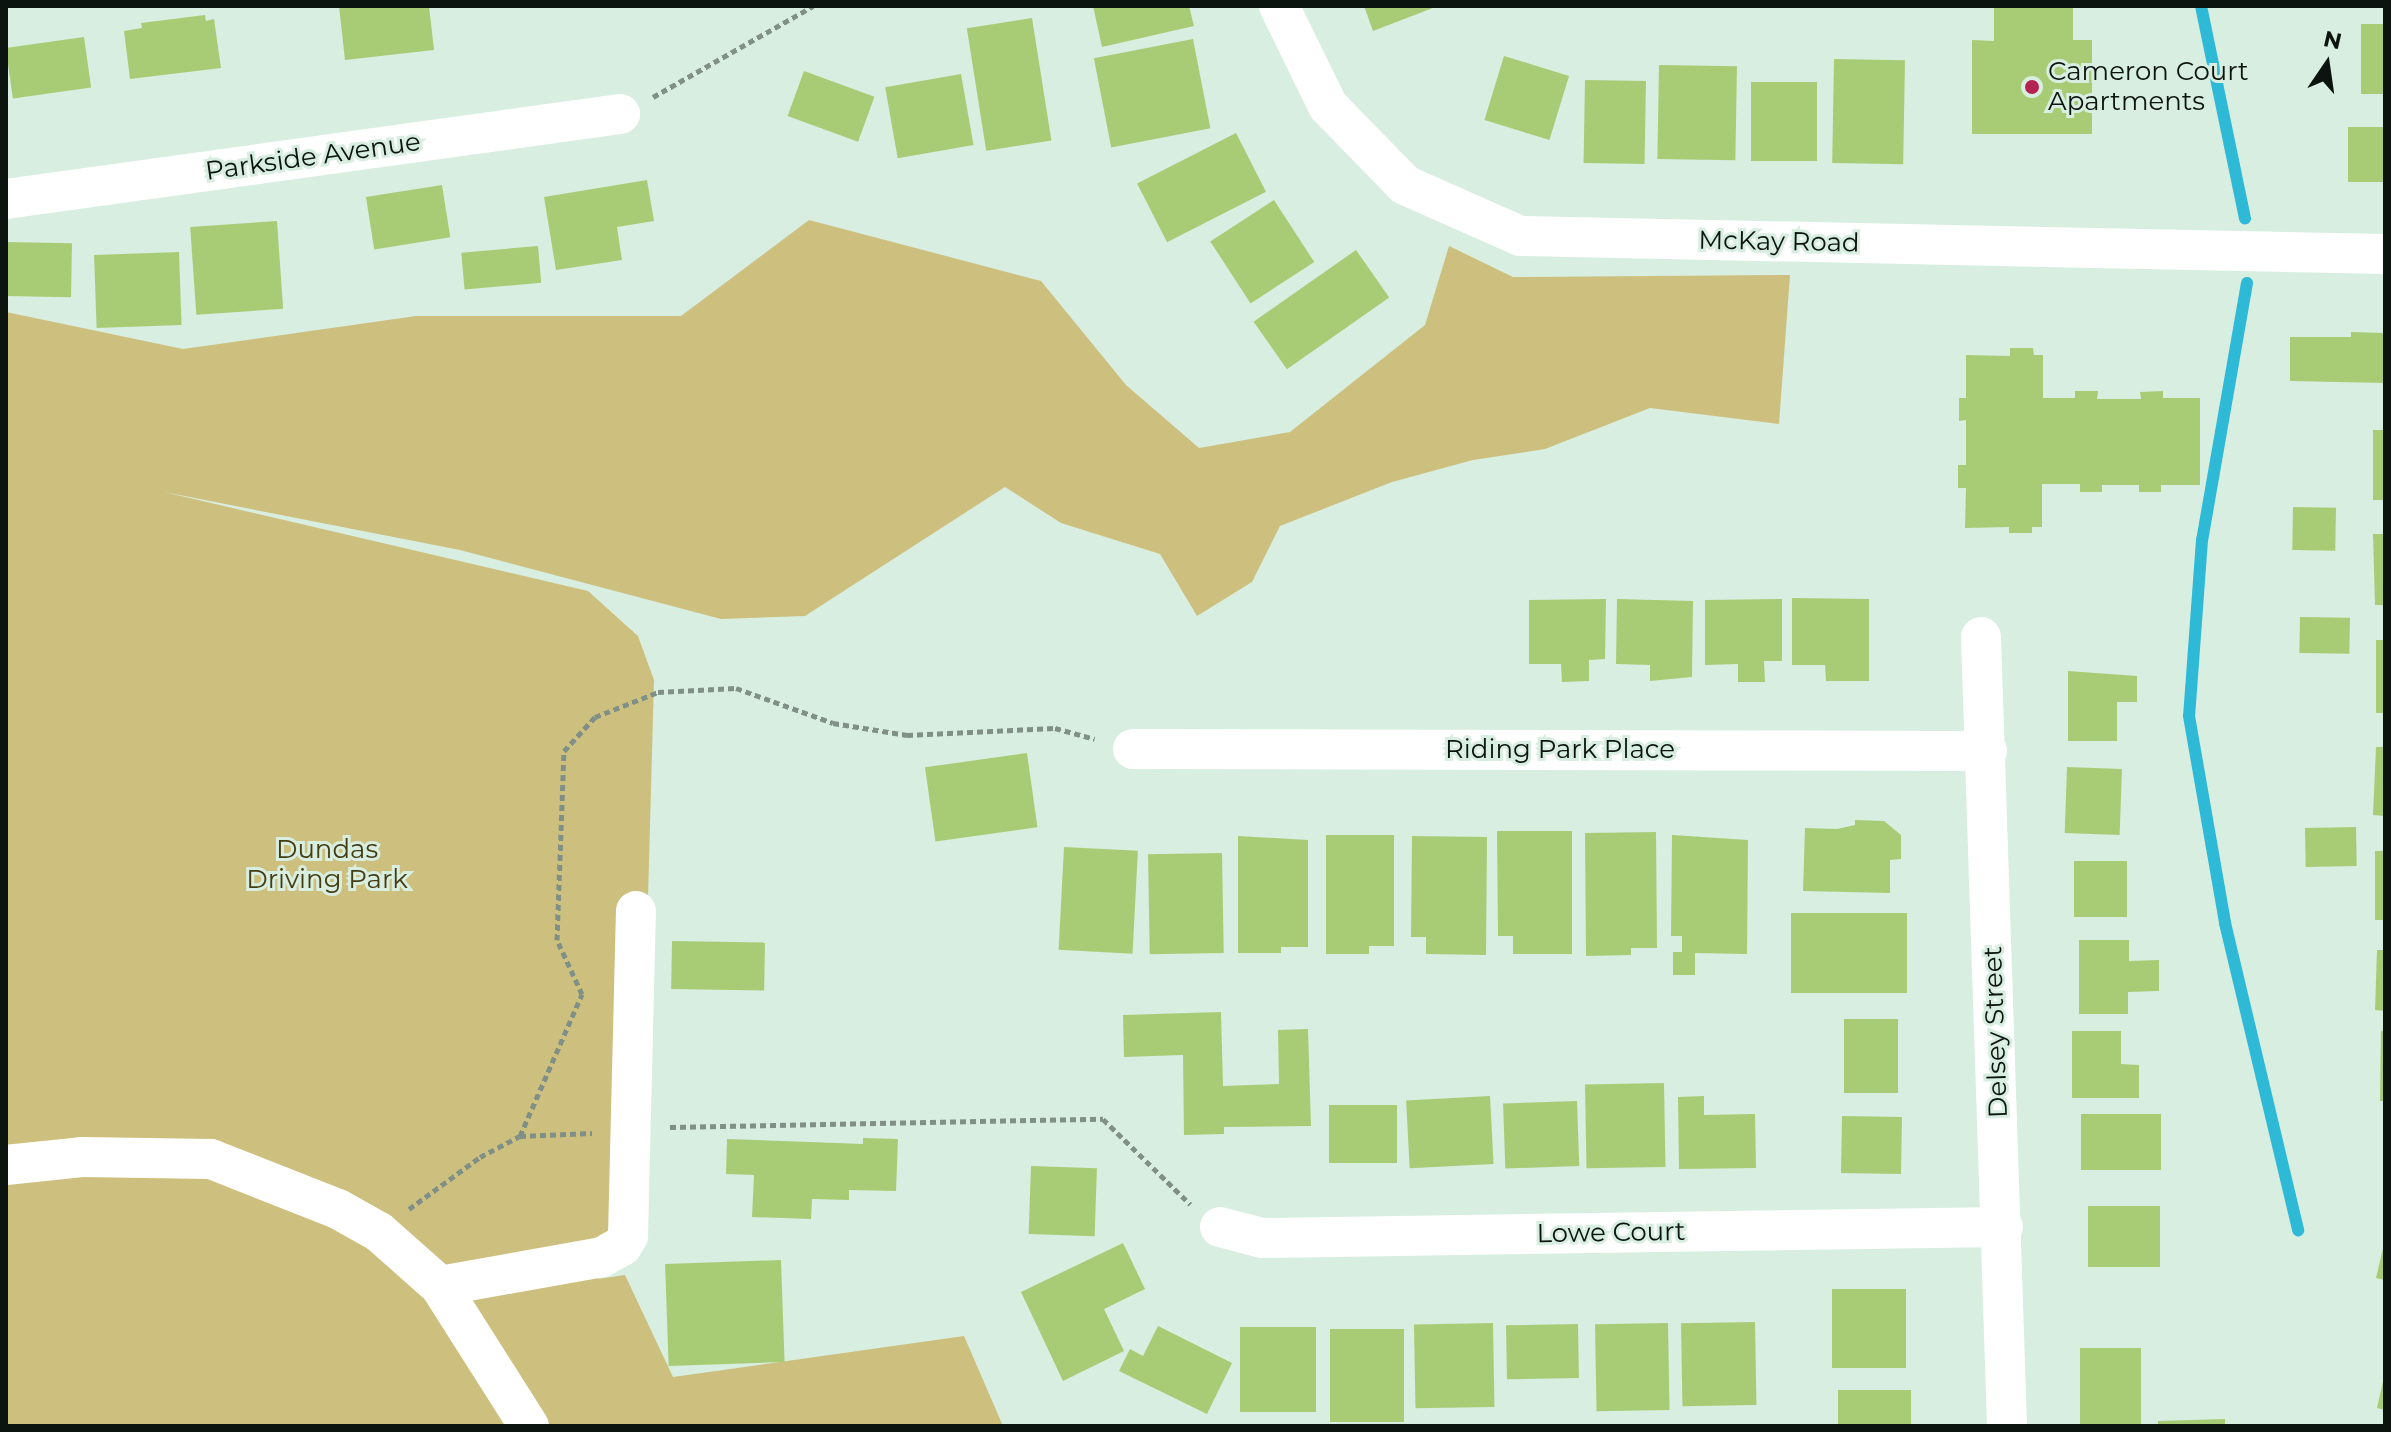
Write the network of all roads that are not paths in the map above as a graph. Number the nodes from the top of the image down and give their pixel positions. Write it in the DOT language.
graph roads {
  1 [pos="1279,6"];
  2 [pos="620,114"];
  3 [pos="6,199"];
  4 [pos="2385,254"];
  5 [pos="1981,637"];
  6 [pos="1133,749"];
  7 [pos="1987,751"];
  8 [pos="636,911"];
  9 [pos="6,1165"];
  10 [pos="1220,1227"];
  11 [pos="2003,1227"];
  12 [pos="440,1286"];
  13 [pos="529,1426"];
  14 [pos="2007,1426"];
  1 -- 4 [label="street, McKay Road"];
  2 -- 3 [label="street, Parkside Avenue"];
  5 -- 7 [label="street, Delsey Street"];
  6 -- 7 [label="street, Riding Park Place"];
  7 -- 11 [label="street, Delsey Street"];
  8 -- 12 [label="street"];
  9 -- 12 [label="street"];
  10 -- 11 [label="street, Lowe Court"];
  11 -- 14 [label="street, Delsey Street"];
  12 -- 13 [label="street"];
}
